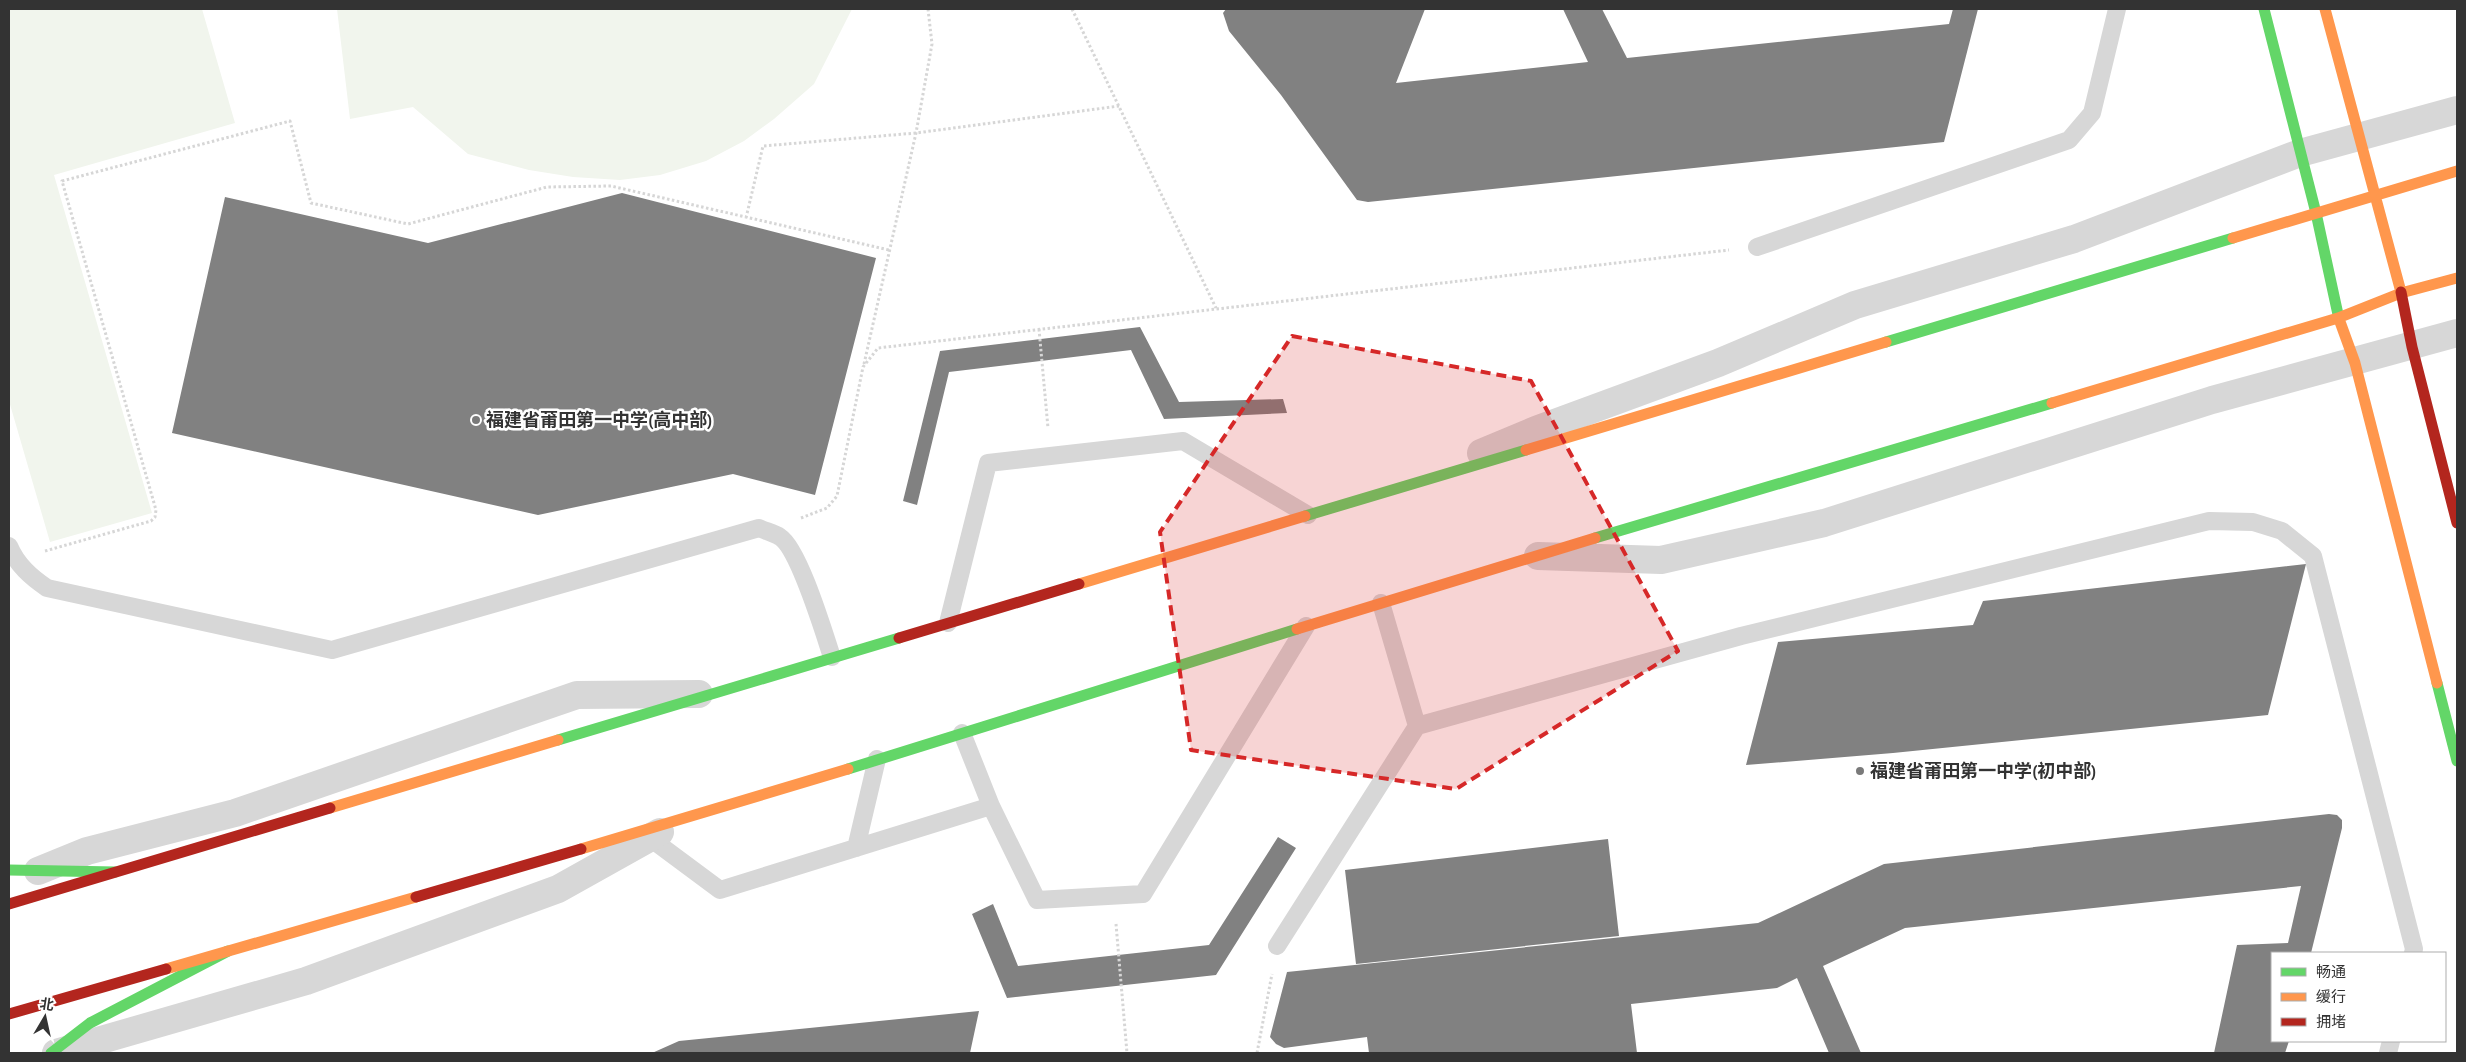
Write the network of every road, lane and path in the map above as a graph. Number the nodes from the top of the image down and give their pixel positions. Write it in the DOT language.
graph roads {
  1 [pos="928,9"];
  2 [pos="1072,9"];
  3 [pos="2117,9"];
  4 [pos="2264,9"];
  5 [pos="2325,9"];
  6 [pos="1119,106"];
  7 [pos="2457,110"];
  8 [pos="916,133"];
  9 [pos="2358,137"];
  10 [pos="2300,153"];
  11 [pos="2457,171"];
  12 [pos="2373,196"];
  13 [pos="2316,213"];
  14 [pos="746,218"];
  15 [pos="1757,247"];
  16 [pos="889,250"];
  17 [pos="2457,278"];
  18 [pos="2401,293"];
  19 [pos="1216,308"];
  20 [pos="2338,318"];
  21 [pos="1039,329"];
  22 [pos="2457,333"];
  23 [pos="2412,347"];
  24 [pos="2355,363"];
  25 [pos="863,367"];
  26 [pos="1050,456"];
  27 [pos="1397,488"];
  28 [pos="1308,515"];
  29 [pos="2457,523"];
  30 [pos="759,528"];
  31 [pos="12,552"];
  32 [pos="1532,556"];
  33 [pos="1381,603"];
  34 [pos="948,622"];
  35 [pos="1306,626"];
  36 [pos="832,657"];
  37 [pos="711,694"];
  38 [pos="1417,726"];
  39 [pos="962,733"];
  40 [pos="877,759"];
  41 [pos="2457,761"];
  42 [pos="991,806"];
  43 [pos="682,820"];
  44 [pos="650,838"];
  45 [pos="856,848"];
  46 [pos="9,870"];
  47 [pos="38,871"];
  48 [pos="115,872"];
  49 [pos="1113,896"];
  50 [pos="9,904"];
  51 [pos="1277,946"];
  52 [pos="228,951"];
  53 [pos="2413,952"];
  54 [pos="9,1014"];
  55 [pos="51,1053"];
  56 [pos="56,1053"];
  57 [pos="1127,1053"];
  58 [pos="1258,1053"];
  1 -- 8 [label="path"];
  2 -- 6 [label="path"];
  3 -- 15 [label="lane"];
  4 -- 10 [label="main road"];
  5 -- 9 [label="main road"];
  6 -- 8 [label="path"];
  6 -- 19 [label="path"];
  7 -- 9 [label="street"];
  8 -- 14 [label="path"];
  8 -- 16 [label="path"];
  9 -- 10 [label="street"];
  9 -- 12 [label="main road"];
  10 -- 13 [label="main road"];
  10 -- 27 [label="street"];
  11 -- 12 [label="main road"];
  12 -- 13 [label="main road"];
  12 -- 18 [label="main road"];
  13 -- 20 [label="main road"];
  13 -- 27 [label="main road"];
  14 -- 16 [label="path"];
  14 -- 31 [label="path"];
  15 -- 19 [label="path"];
  16 -- 25 [label="path"];
  17 -- 18 [label="main road"];
  18 -- 20 [label="main road"];
  18 -- 23 [label="main road"];
  19 -- 21 [label="path"];
  20 -- 24 [label="main road"];
  20 -- 32 [label="main road"];
  21 -- 25 [label="path"];
  21 -- 26 [label="path"];
  22 -- 23 [label="street"];
  23 -- 24 [label="street"];
  23 -- 29 [label="main road"];
  24 -- 32 [label="street"];
  24 -- 41 [label="main road"];
  25 -- 30 [label="path"];
  26 -- 28 [label="lane"];
  26 -- 34 [label="lane"];
  27 -- 28 [label="main road"];
  28 -- 34 [label="main road"];
  30 -- 31 [label="lane"];
  30 -- 36 [label="lane"];
  32 -- 33 [label="main road"];
  33 -- 35 [label="main road"];
  33 -- 38 [label="lane"];
  34 -- 36 [label="main road"];
  35 -- 39 [label="main road"];
  35 -- 49 [label="lane"];
  36 -- 37 [label="main road"];
  37 -- 47 [label="street"];
  37 -- 48 [label="main road"];
  38 -- 51 [label="lane"];
  38 -- 53 [label="lane"];
  39 -- 40 [label="main road"];
  39 -- 42 [label="lane"];
  40 -- 43 [label="main road"];
  40 -- 45 [label="lane"];
  42 -- 45 [label="lane"];
  42 -- 49 [label="lane"];
  43 -- 44 [label="street"];
  43 -- 52 [label="main road"];
  44 -- 45 [label="lane"];
  44 -- 56 [label="street"];
  46 -- 47 [label="main road"];
  47 -- 48 [label="main road"];
  48 -- 50 [label="main road"];
  49 -- 57 [label="path"];
  51 -- 58 [label="path"];
  52 -- 54 [label="main road"];
  52 -- 55 [label="main road"];
}
